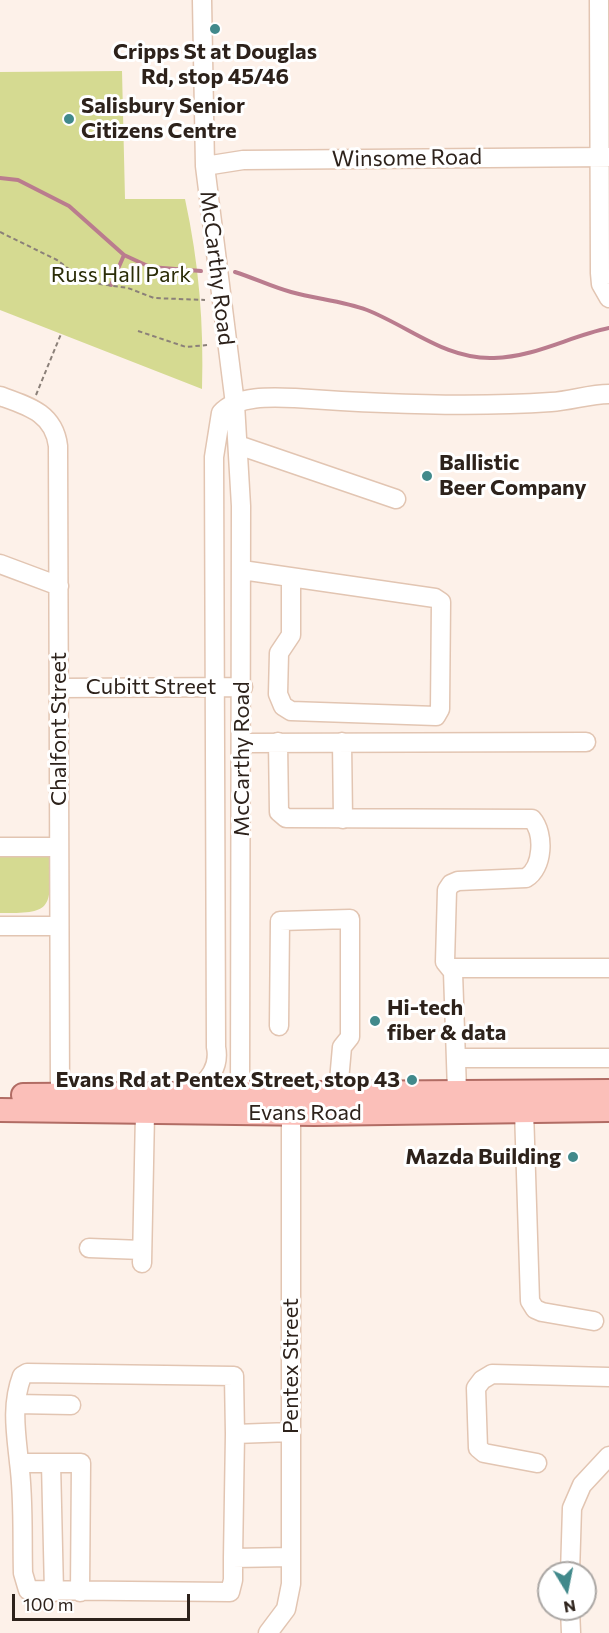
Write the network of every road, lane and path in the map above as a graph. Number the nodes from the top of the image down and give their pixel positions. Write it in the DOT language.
graph roads {
  1 [pos="202,0"];
  2 [pos="599,0"];
  3 [pos="605,156"];
  4 [pos="205,166"];
  5 [pos="0,231"];
  6 [pos="9,236"];
  7 [pos="6,240"];
  8 [pos="607,295"];
  9 [pos="205,300"];
  10 [pos="138,331"];
  11 [pos="61,334"];
  12 [pos="207,345"];
  13 [pos="609,394"];
  14 [pos="0,396"];
  15 [pos="235,404"];
  16 [pos="32,408"];
  17 [pos="238,444"];
  18 [pos="396,499"];
  19 [pos="0,564"];
  20 [pos="242,570"];
  21 [pos="291,578"];
  22 [pos="59,586"];
  23 [pos="215,687"];
  24 [pos="243,687"];
  25 [pos="59,688"];
  26 [pos="278,742"];
  27 [pos="342,742"];
  28 [pos="586,742"];
  29 [pos="243,743"];
  30 [pos="343,819"];
  31 [pos="0,847"];
  32 [pos="59,847"];
  33 [pos="0,926"];
  34 [pos="59,926"];
  35 [pos="609,968"];
  36 [pos="453,972"];
  37 [pos="279,1026"];
  38 [pos="456,1058"];
  39 [pos="609,1058"];
  40 [pos="457,1091"];
  41 [pos="609,1091"];
  42 [pos="194,1092"];
  43 [pos="338,1092"];
  44 [pos="0,1095"];
  45 [pos="60,1095"];
  46 [pos="240,1102"];
  47 [pos="291,1103"];
  48 [pos="0,1110"];
  49 [pos="524,1110"];
  50 [pos="609,1110"];
  51 [pos="144,1113"];
  52 [pos="89,1248"];
  53 [pos="594,1321"];
  54 [pos="609,1377"];
  55 [pos="16,1404"];
  56 [pos="71,1405"];
  57 [pos="291,1432"];
  58 [pos="235,1434"];
  59 [pos="609,1456"];
  60 [pos="20,1463"];
  61 [pos="51,1463"];
  62 [pos="537,1464"];
  63 [pos="291,1557"];
  64 [pos="233,1558"];
  65 [pos="570,1561"];
  66 [pos="54,1592"];
  67 [pos="80,1593"];
  68 [pos="268,1633"];
  1 -- 4 [label="street, McCarthy Road"];
  2 -- 3 [label="street"];
  3 -- 4 [label="street, Winsome Road"];
  3 -- 8 [label="street"];
  4 -- 15 [label="street, McCarthy Road"];
  5 -- 6 [label="path"];
  6 -- 7 [label="path"];
  6 -- 9 [label="path"];
  10 -- 12 [label="path"];
  11 -- 16 [label="path"];
  13 -- 15 [label="street"];
  14 -- 16 [label="street, Chalfont Street"];
  15 -- 17 [label="street, McCarthy Road"];
  15 -- 23 [label="street, McCarthy Road"];
  16 -- 22 [label="street, Chalfont Street"];
  17 -- 18 [label="street"];
  17 -- 20 [label="street, McCarthy Road"];
  19 -- 22 [label="street"];
  20 -- 21 [label="street"];
  20 -- 24 [label="street, McCarthy Road"];
  21 -- 21 [label="street"];
  22 -- 25 [label="street, Chalfont Street"];
  23 -- 24 [label="street, Cubitt Street"];
  23 -- 25 [label="street, Cubitt Street"];
  23 -- 42 [label="street, McCarthy Road"];
  24 -- 29 [label="street, McCarthy Road"];
  25 -- 32 [label="street, Chalfont Street"];
  26 -- 27 [label="street"];
  26 -- 29 [label="street"];
  26 -- 30 [label="street"];
  27 -- 28 [label="street"];
  27 -- 30 [label="street"];
  29 -- 46 [label="street, McCarthy Road"];
  30 -- 36 [label="street"];
  31 -- 32 [label="street"];
  32 -- 34 [label="street, Chalfont Street"];
  33 -- 34 [label="street"];
  34 -- 45 [label="street, Chalfont Street"];
  35 -- 36 [label="street"];
  36 -- 38 [label="street"];
  37 -- 43 [label="street"];
  38 -- 39 [label="street"];
  38 -- 40 [label="street"];
  40 -- 41 [label="main road, Evans Road"];
  40 -- 43 [label="main road, Evans Road"];
  42 -- 45 [label="main road, Evans Road"];
  42 -- 46 [label="main road, Evans Road"];
  43 -- 47 [label="main road, Evans Road"];
  44 -- 45 [label="main road, Evans Road"];
  46 -- 47 [label="main road, Evans Road"];
  46 -- 51 [label="main road, Evans Road"];
  47 -- 49 [label="main road, Evans Road"];
  47 -- 57 [label="street, Pentex Street"];
  48 -- 51 [label="main road, Evans Road"];
  49 -- 50 [label="main road, Evans Road"];
  49 -- 53 [label="street"];
  51 -- 52 [label="street"];
  54 -- 62 [label="street"];
  55 -- 56 [label="street"];
  55 -- 58 [label="street"];
  55 -- 60 [label="street"];
  57 -- 58 [label="street"];
  57 -- 63 [label="street, Pentex Street"];
  58 -- 64 [label="street"];
  59 -- 65 [label="street"];
  60 -- 61 [label="street"];
  60 -- 66 [label="street"];
  61 -- 66 [label="street"];
  61 -- 67 [label="street"];
  63 -- 64 [label="street"];
  63 -- 68 [label="street, Pentex Street"];
  64 -- 67 [label="street"];
  66 -- 67 [label="street"];
}
